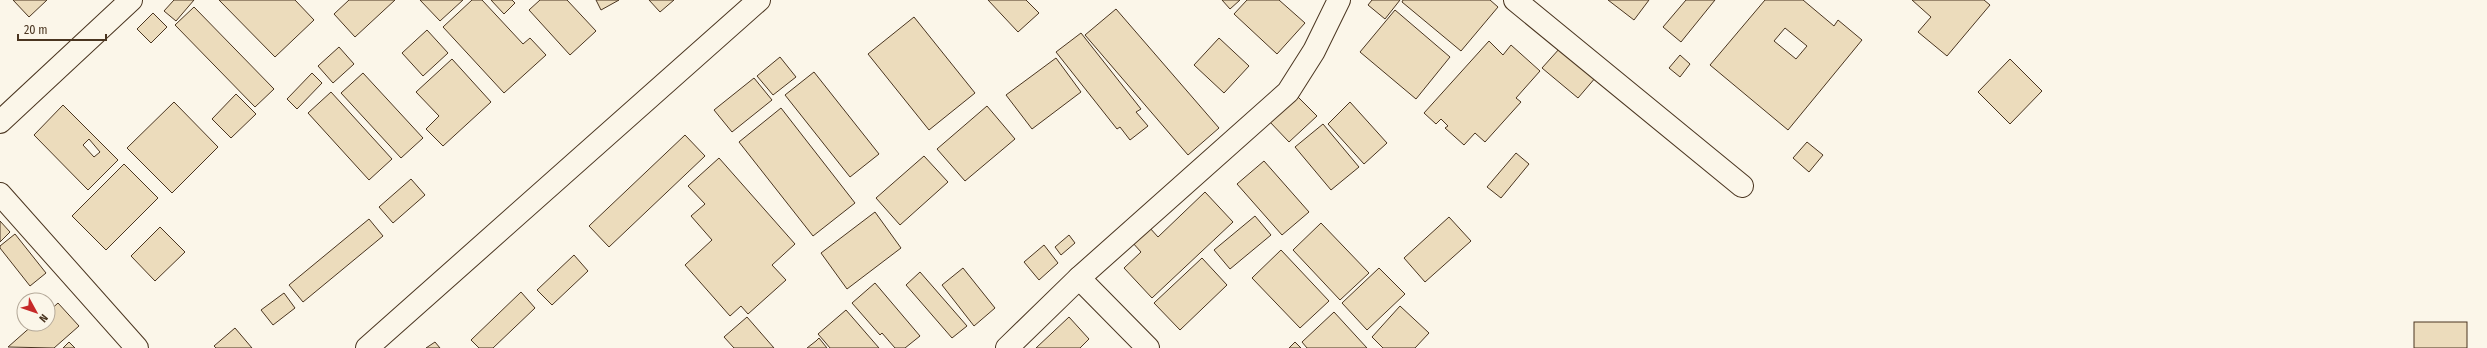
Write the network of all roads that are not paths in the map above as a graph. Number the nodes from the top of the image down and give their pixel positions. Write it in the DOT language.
graph roads {
  1 [pos="131,0"];
  2 [pos="759,0"];
  3 [pos="1340,0"];
  4 [pos="1515,0"];
  5 [pos="0,122"];
  6 [pos="1742,186"];
  7 [pos="0,194"];
  8 [pos="1079,278"];
  9 [pos="137,348"];
  10 [pos="367,348"];
  11 [pos="1006,348"];
  12 [pos="1148,348"];
  1 -- 5 [label="street"];
  2 -- 10 [label="street"];
  3 -- 8 [label="street"];
  4 -- 6 [label="street"];
  7 -- 9 [label="street"];
  8 -- 11 [label="street"];
  8 -- 12 [label="street"];
}
